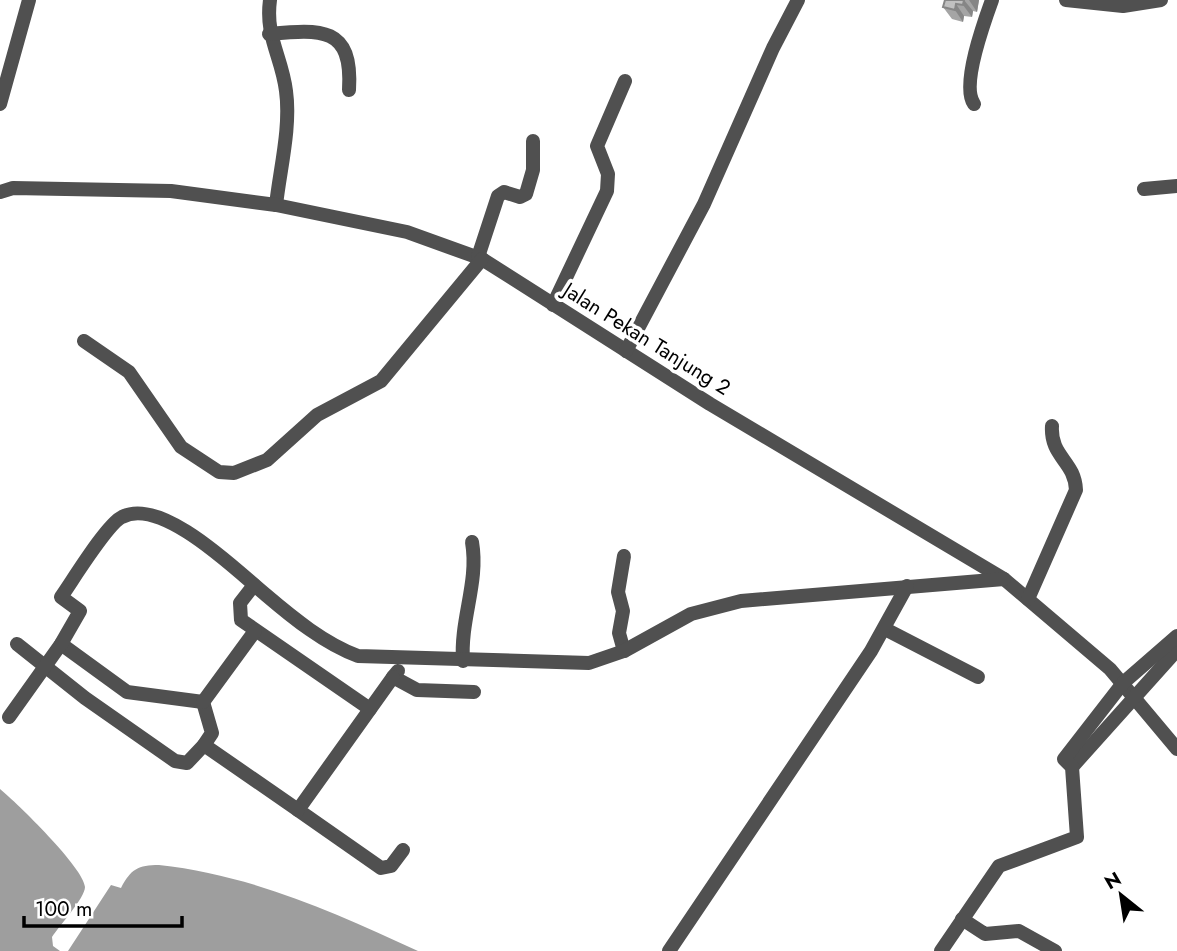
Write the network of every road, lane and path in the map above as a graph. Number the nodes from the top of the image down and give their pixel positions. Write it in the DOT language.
graph roads {
  1 [pos="29,0"];
  2 [pos="270,0"];
  3 [pos="798,0"];
  4 [pos="992,0"];
  5 [pos="1066,0"];
  6 [pos="1161,0"];
  7 [pos="269,34"];
  8 [pos="625,81"];
  9 [pos="349,90"];
  10 [pos="0,104"];
  11 [pos="974,104"];
  12 [pos="533,141"];
  13 [pos="1177,186"];
  14 [pos="1144,189"];
  15 [pos="0,192"];
  16 [pos="276,205"];
  17 [pos="480,258"];
  18 [pos="553,304"];
  19 [pos="84,341"];
  20 [pos="626,351"];
  21 [pos="1052,426"];
  22 [pos="472,542"];
  23 [pos="624,556"];
  24 [pos="1004,579"];
  25 [pos="254,585"];
  26 [pos="907,586"];
  27 [pos="1028,598"];
  28 [pos="885,629"];
  29 [pos="255,631"];
  30 [pos="1177,636"];
  31 [pos="17,644"];
  32 [pos="61,644"];
  33 [pos="1177,650"];
  34 [pos="624,651"];
  35 [pos="407,659"];
  36 [pos="463,661"];
  37 [pos="46,665"];
  38 [pos="393,677"];
  39 [pos="978,677"];
  40 [pos="1123,683"];
  41 [pos="474,692"];
  42 [pos="1135,697"];
  43 [pos="204,702"];
  44 [pos="370,709"];
  45 [pos="9,717"];
  46 [pos="1174,741"];
  47 [pos="204,745"];
  48 [pos="1072,767"];
  49 [pos="298,810"];
  50 [pos="403,850"];
  51 [pos="962,919"];
  52 [pos="668,951"];
  53 [pos="941,951"];
  54 [pos="1055,951"];
  1 -- 10 [label="street"];
  2 -- 7 [label="street"];
  3 -- 20 [label="street"];
  4 -- 11 [label="street"];
  5 -- 6 [label="street"];
  7 -- 9 [label="street"];
  7 -- 16 [label="street"];
  8 -- 18 [label="street"];
  12 -- 17 [label="street"];
  13 -- 14 [label="street"];
  15 -- 16 [label="street, Jalan Pekan Tanjung 2"];
  16 -- 17 [label="street, Jalan Pekan Tanjung 2"];
  17 -- 18 [label="street, Jalan Pekan Tanjung 2"];
  17 -- 19 [label="street"];
  18 -- 20 [label="street, Jalan Pekan Tanjung 2"];
  20 -- 24 [label="street, Jalan Pekan Tanjung 2"];
  21 -- 27 [label="street"];
  22 -- 36 [label="street"];
  23 -- 34 [label="street"];
  24 -- 26 [label="street"];
  24 -- 27 [label="street, Jalan Pekan Tanjung 2"];
  25 -- 29 [label="street"];
  25 -- 32 [label="street"];
  25 -- 35 [label="street"];
  26 -- 28 [label="street"];
  26 -- 34 [label="street"];
  27 -- 40 [label="street, Jalan Pekan Tanjung 2"];
  28 -- 39 [label="street"];
  28 -- 52 [label="street"];
  29 -- 43 [label="street"];
  29 -- 44 [label="street"];
  30 -- 40 [label="street"];
  31 -- 37 [label="street"];
  32 -- 37 [label="street"];
  32 -- 43 [label="street"];
  33 -- 42 [label="street"];
  34 -- 36 [label="street"];
  35 -- 36 [label="street"];
  35 -- 38 [label="street"];
  37 -- 45 [label="street"];
  37 -- 47 [label="street"];
  38 -- 41 [label="street"];
  38 -- 44 [label="street"];
  40 -- 42 [label="street, Jalan Pekan Tanjung 2"];
  40 -- 48 [label="street"];
  42 -- 46 [label="street, Jalan Pekan Tanjung 2"];
  42 -- 48 [label="street"];
  43 -- 47 [label="street"];
  44 -- 49 [label="street"];
  47 -- 49 [label="street"];
  48 -- 51 [label="street"];
  49 -- 50 [label="street"];
  51 -- 53 [label="street"];
  51 -- 54 [label="street"];
}
